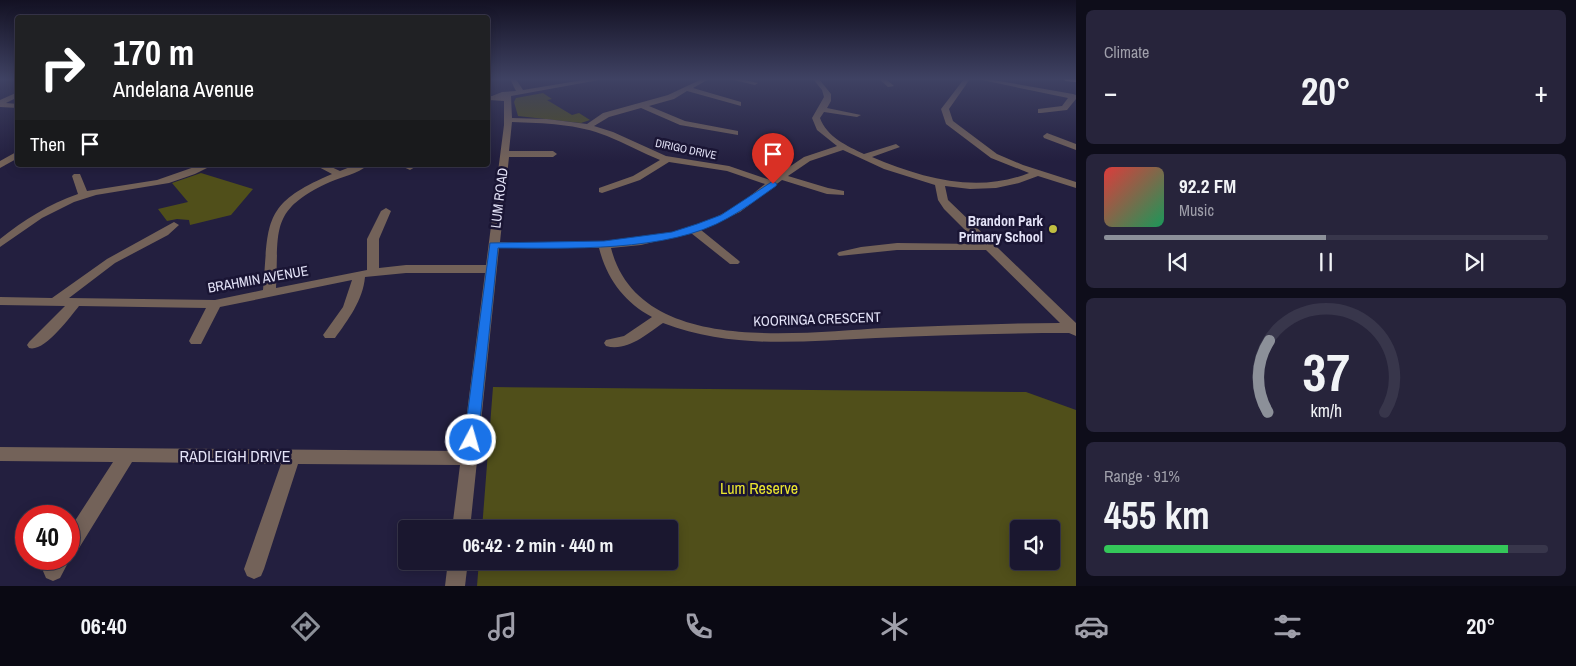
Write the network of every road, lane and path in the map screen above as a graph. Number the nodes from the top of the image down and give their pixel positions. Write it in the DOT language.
graph roads {
  1 [pos="506,106"];
  2 [pos="636,106"];
  3 [pos="644,106"];
  4 [pos="946,106"];
  5 [pos="1066,106"];
  6 [pos="822,108"];
  7 [pos="1041,111"];
  8 [pos="857,115"];
  9 [pos="508,120"];
  10 [pos="588,127"];
  11 [pos="735,132"];
  12 [pos="1047,136"];
  13 [pos="844,147"];
  14 [pos="896,147"];
  15 [pos="1076,147"];
  16 [pos="504,154"];
  17 [pos="553,154"];
  18 [pos="15,156"];
  19 [pos="864,157"];
  20 [pos="667,159"];
  21 [pos="0,165"];
  22 [pos="204,167"];
  23 [pos="324,167"];
  24 [pos="358,167"];
  25 [pos="1036,173"];
  26 [pos="340,175"];
  27 [pos="77,176"];
  28 [pos="783,176"];
  29 [pos="938,182"];
  30 [pos="773,184"];
  31 [pos="1076,186"];
  32 [pos="602,190"];
  33 [pos="841,193"];
  34 [pos="84,196"];
  35 [pos="386,212"];
  36 [pos="174,224"];
  37 [pos="692,229"];
  38 [pos="0,244"];
  39 [pos="604,244"];
  40 [pos="493,245"];
  41 [pos="989,247"];
  42 [pos="843,254"];
  43 [pos="734,262"];
  44 [pos="491,269"];
  45 [pos="373,272"];
  46 [pos="358,275"];
  47 [pos="269,293"];
  48 [pos="0,301"];
  49 [pos="56,301"];
  50 [pos="76,302"];
  51 [pos="215,304"];
  52 [pos="662,317"];
  53 [pos="1074,329"];
  54 [pos="330,336"];
  55 [pos="196,341"];
  56 [pos="611,343"];
  57 [pos="34,344"];
  58 [pos="0,454"];
  59 [pos="127,456"];
  60 [pos="292,456"];
  61 [pos="469,458"];
  62 [pos="462,520"];
  63 [pos="80,529"];
  64 [pos="254,570"];
  65 [pos="457,570"];
  66 [pos="455,586"];
  1 -- 9 [label="street, LUM ROAD"];
  2 -- 10 [label="street"];
  3 -- 11 [label="street"];
  4 -- 25 [label="street"];
  5 -- 7 [label="street"];
  6 -- 8 [label="street"];
  6 -- 13 [label="street"];
  9 -- 10 [label="street, DIRIGO DRIVE"];
  9 -- 16 [label="street, LUM ROAD"];
  10 -- 20 [label="street, DIRIGO DRIVE"];
  12 -- 15 [label="street"];
  13 -- 19 [label="street"];
  13 -- 28 [label="street"];
  14 -- 19 [label="street"];
  16 -- 17 [label="street"];
  16 -- 40 [label="street, LUM ROAD"];
  18 -- 21 [label="street"];
  19 -- 29 [label="street"];
  20 -- 30 [label="street, DIRIGO DRIVE"];
  20 -- 32 [label="street"];
  22 -- 34 [label="street"];
  23 -- 26 [label="street"];
  24 -- 26 [label="street"];
  25 -- 29 [label="street"];
  25 -- 31 [label="street"];
  26 -- 47 [label="street"];
  27 -- 34 [label="street"];
  28 -- 30 [label="street"];
  28 -- 33 [label="street"];
  29 -- 41 [label="street"];
  30 -- 37 [label="street"];
  34 -- 38 [label="street"];
  35 -- 45 [label="street"];
  36 -- 49 [label="street"];
  37 -- 39 [label="street"];
  37 -- 43 [label="street"];
  39 -- 40 [label="street"];
  39 -- 52 [label="street, KOORINGA CRESCENT"];
  40 -- 44 [label="street, LUM ROAD"];
  41 -- 42 [label="street"];
  41 -- 53 [label="street"];
  44 -- 45 [label="street, BRAHMIN AVENUE"];
  44 -- 61 [label="street, LUM ROAD"];
  45 -- 46 [label="street, BRAHMIN AVENUE"];
  46 -- 47 [label="street, BRAHMIN AVENUE"];
  46 -- 54 [label="street"];
  47 -- 51 [label="street, BRAHMIN AVENUE"];
  48 -- 49 [label="street, BRAHMIN AVENUE"];
  49 -- 50 [label="street, BRAHMIN AVENUE"];
  50 -- 51 [label="street, BRAHMIN AVENUE"];
  50 -- 57 [label="street"];
  51 -- 55 [label="street"];
  52 -- 53 [label="street, KOORINGA CRESCENT"];
  52 -- 56 [label="street"];
  58 -- 59 [label="street, RADLEIGH DRIVE"];
  59 -- 60 [label="street, RADLEIGH DRIVE"];
  59 -- 63 [label="street"];
  60 -- 61 [label="street, RADLEIGH DRIVE"];
  60 -- 64 [label="street"];
  61 -- 62 [label="street, LUM ROAD"];
  65 -- 66 [label="street"];
}
